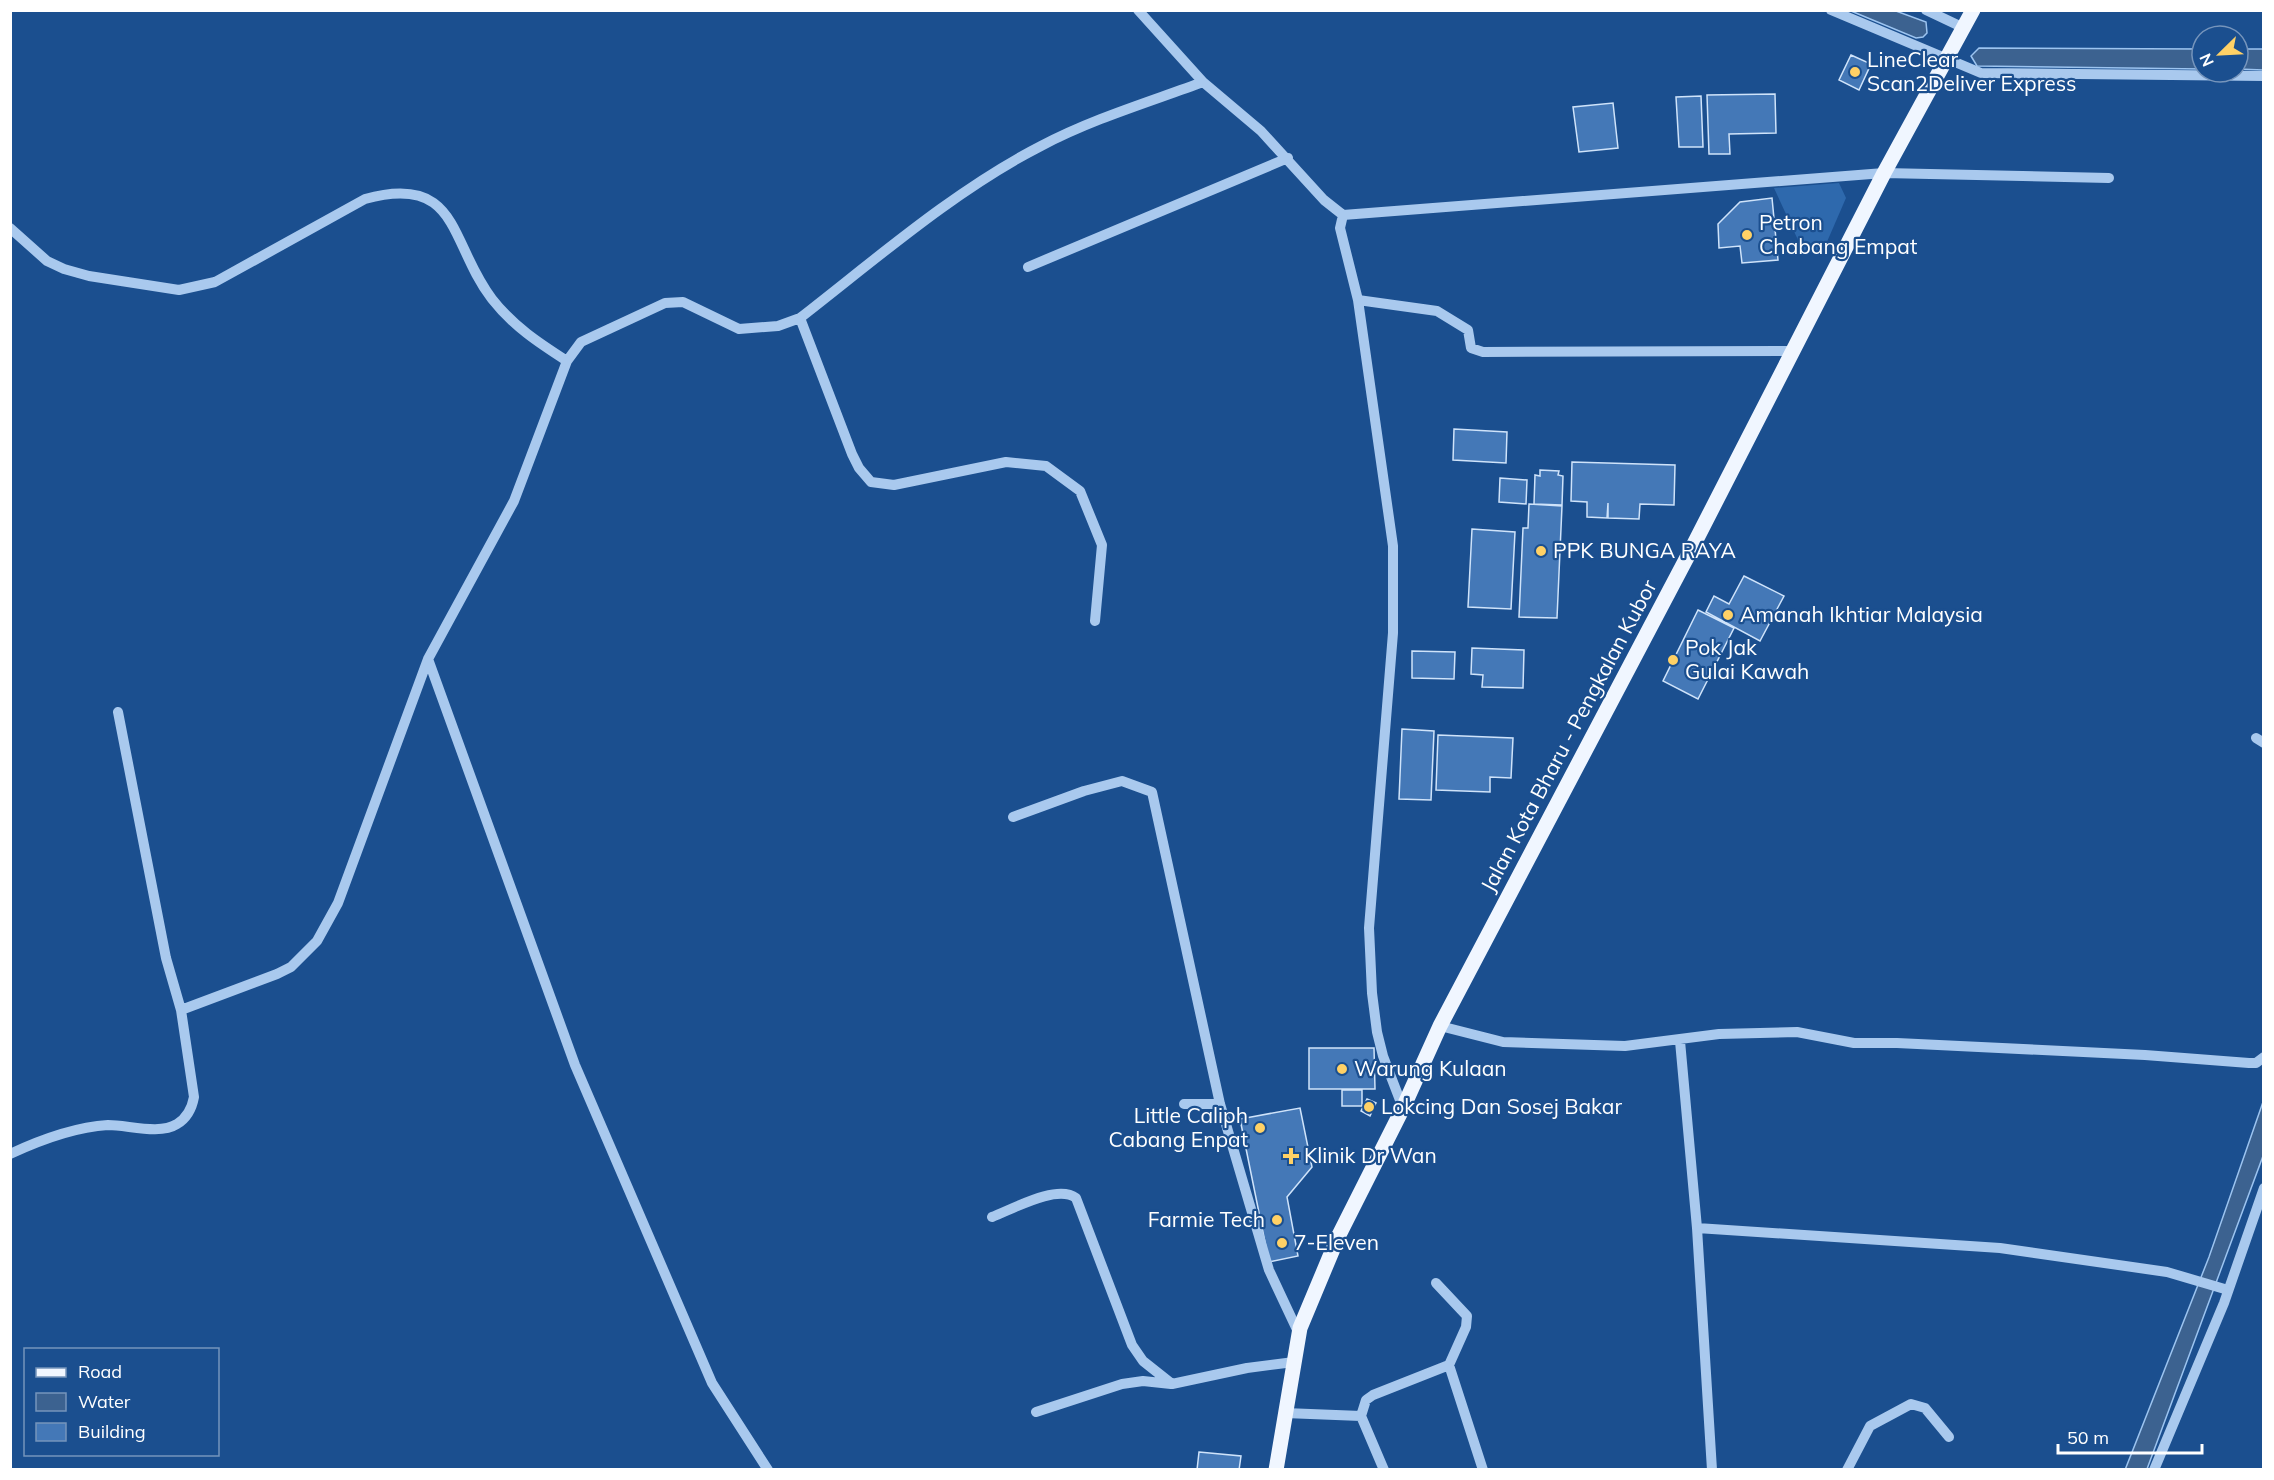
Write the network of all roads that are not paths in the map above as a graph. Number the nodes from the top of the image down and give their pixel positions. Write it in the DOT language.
graph roads {
  1 [pos="1138,10"];
  2 [pos="1831,10"];
  3 [pos="1926,10"];
  4 [pos="1973,10"];
  5 [pos="1964,28"];
  6 [pos="1946,58"];
  7 [pos="2264,76"];
  8 [pos="1203,82"];
  9 [pos="1287,158"];
  10 [pos="1884,173"];
  11 [pos="2109,178"];
  12 [pos="1343,215"];
  13 [pos="10,228"];
  14 [pos="1028,267"];
  15 [pos="1358,300"];
  16 [pos="800,318"];
  17 [pos="1791,351"];
  18 [pos="567,361"];
  19 [pos="1095,621"];
  20 [pos="428,660"];
  21 [pos="118,712"];
  22 [pos="1013,817"];
  23 [pos="181,1010"];
  24 [pos="1440,1026"];
  25 [pos="1680,1041"];
  26 [pos="2264,1057"];
  27 [pos="1184,1104"];
  28 [pos="1220,1104"];
  29 [pos="1403,1108"];
  30 [pos="10,1154"];
  31 [pos="2264,1188"];
  32 [pos="992,1217"];
  33 [pos="1697,1228"];
  34 [pos="1436,1283"];
  35 [pos="2224,1288"];
  36 [pos="1299,1334"];
  37 [pos="1294,1362"];
  38 [pos="1449,1365"];
  39 [pos="1172,1384"];
  40 [pos="1036,1412"];
  41 [pos="1285,1413"];
  42 [pos="1361,1416"];
  43 [pos="1949,1437"];
  44 [pos="768,1470"];
  45 [pos="1276,1470"];
  46 [pos="1383,1470"];
  47 [pos="1483,1470"];
  48 [pos="1712,1470"];
  49 [pos="1848,1470"];
  50 [pos="2154,1470"];
  1 -- 8 [label="street"];
  2 -- 6 [label="street"];
  3 -- 5 [label="street"];
  4 -- 5 [label="main road, Jalan Kota Bharu - Pengkalan Kubor"];
  5 -- 6 [label="main road, Jalan Kota Bharu - Pengkalan Kubor"];
  6 -- 7 [label="street"];
  6 -- 10 [label="main road, Jalan Kota Bharu - Pengkalan Kubor"];
  8 -- 9 [label="street"];
  8 -- 16 [label="street"];
  9 -- 12 [label="street"];
  9 -- 14 [label="street"];
  10 -- 11 [label="street"];
  10 -- 12 [label="street"];
  10 -- 17 [label="main road, Jalan Kota Bharu - Pengkalan Kubor"];
  12 -- 15 [label="street"];
  13 -- 18 [label="street"];
  15 -- 17 [label="street"];
  15 -- 29 [label="street"];
  16 -- 18 [label="street"];
  16 -- 19 [label="street"];
  17 -- 24 [label="main road, Jalan Kota Bharu - Pengkalan Kubor"];
  18 -- 20 [label="street"];
  20 -- 23 [label="street"];
  20 -- 44 [label="street"];
  21 -- 23 [label="street"];
  22 -- 28 [label="street"];
  23 -- 30 [label="street"];
  24 -- 25 [label="street"];
  24 -- 29 [label="main road, Jalan Kota Bharu - Pengkalan Kubor"];
  25 -- 26 [label="street"];
  25 -- 33 [label="street"];
  27 -- 28 [label="street"];
  28 -- 36 [label="street"];
  29 -- 36 [label="main road, Jalan Kota Bharu - Pengkalan Kubor"];
  31 -- 35 [label="street"];
  32 -- 39 [label="street"];
  33 -- 35 [label="street"];
  33 -- 48 [label="street"];
  34 -- 38 [label="street"];
  35 -- 50 [label="street"];
  36 -- 37 [label="main road, Jalan Kota Bharu - Pengkalan Kubor"];
  37 -- 39 [label="street"];
  37 -- 41 [label="main road, Jalan Kota Bharu - Pengkalan Kubor"];
  38 -- 42 [label="street"];
  38 -- 47 [label="street"];
  39 -- 40 [label="street"];
  41 -- 42 [label="street"];
  41 -- 45 [label="main road, Jalan Kota Bharu - Pengkalan Kubor"];
  42 -- 46 [label="street"];
  43 -- 49 [label="street"];
}
